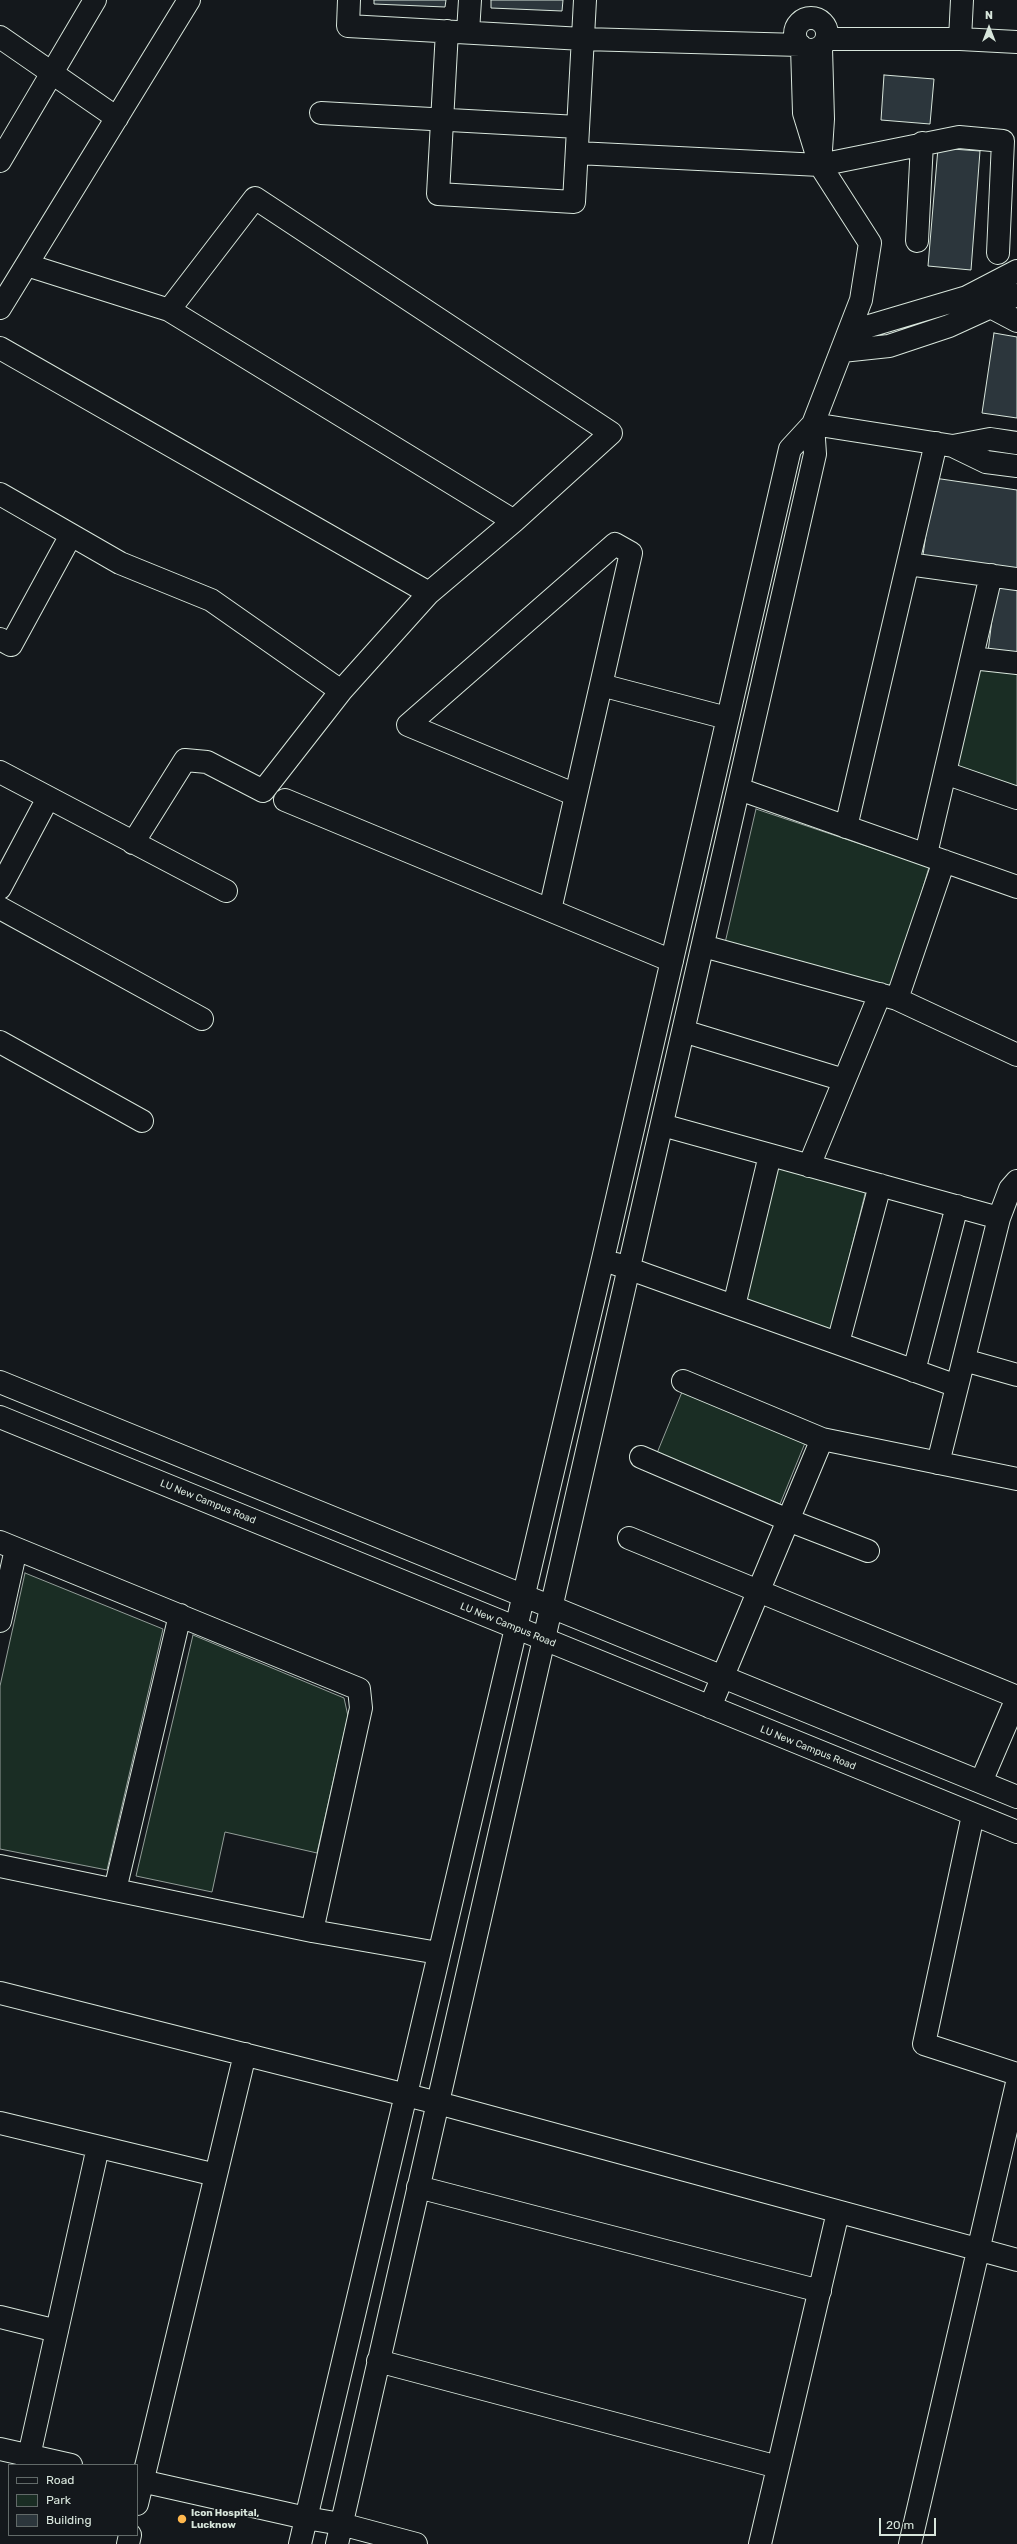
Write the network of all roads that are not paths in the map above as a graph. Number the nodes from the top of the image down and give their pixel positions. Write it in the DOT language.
graph roads {
  1 [pos="95,0"];
  2 [pos="189,0"];
  3 [pos="349,0"];
  4 [pos="470,0"];
  5 [pos="586,0"];
  6 [pos="962,0"];
  7 [pos="812,27"];
  8 [pos="457,32"];
  9 [pos="0,37"];
  10 [pos="583,38"];
  11 [pos="960,38"];
  12 [pos="1017,42"];
  13 [pos="52,73"];
  14 [pos="321,113"];
  15 [pos="117,118"];
  16 [pos="442,120"];
  17 [pos="578,127"];
  18 [pos="922,143"];
  19 [pos="577,153"];
  20 [pos="0,161"];
  21 [pos="820,165"];
  22 [pos="917,241"];
  23 [pos="998,253"];
  24 [pos="27,264"];
  25 [pos="1017,272"];
  26 [pos="1017,295"];
  27 [pos="967,297"];
  28 [pos="994,307"];
  29 [pos="0,308"];
  30 [pos="169,310"];
  31 [pos="1017,321"];
  32 [pos="845,341"];
  33 [pos="0,348"];
  34 [pos="813,424"];
  35 [pos="1017,443"];
  36 [pos="945,445"];
  37 [pos="1017,466"];
  38 [pos="0,494"];
  39 [pos="514,521"];
  40 [pos="71,535"];
  41 [pos="908,564"];
  42 [pos="991,575"];
  43 [pos="1017,579"];
  44 [pos="430,593"];
  45 [pos="0,639"];
  46 [pos="972,658"];
  47 [pos="1017,663"];
  48 [pos="601,685"];
  49 [pos="341,691"];
  50 [pos="727,718"];
  51 [pos="0,772"];
  52 [pos="945,773"];
  53 [pos="739,789"];
  54 [pos="576,795"];
  55 [pos="48,798"];
  56 [pos="1017,798"];
  57 [pos="285,800"];
  58 [pos="846,827"];
  59 [pos="133,843"];
  60 [pos="935,858"];
  61 [pos="1017,887"];
  62 [pos="0,888"];
  63 [pos="226,891"];
  64 [pos="0,908"];
  65 [pos="550,910"];
  66 [pos="703,946"];
  67 [pos="672,961"];
  68 [pos="889,997"];
  69 [pos="664,999"];
  70 [pos="689,1008"];
  71 [pos="202,1019"];
  72 [pos="683,1031"];
  73 [pos="0,1042"];
  74 [pos="1017,1055"];
  75 [pos="844,1080"];
  76 [pos="142,1121"];
  77 [pos="662,1125"];
  78 [pos="770,1155"];
  79 [pos="809,1166"];
  80 [pos="1017,1181"];
  81 [pos="880,1185"];
  82 [pos="956,1206"];
  83 [pos="999,1218"];
  84 [pos="603,1259"];
  85 [pos="629,1268"];
  86 [pos="734,1306"];
  87 [pos="838,1343"];
  88 [pos="964,1360"];
  89 [pos="914,1371"];
  90 [pos="1017,1375"];
  91 [pos="683,1381"];
  92 [pos="0,1382"];
  93 [pos="957,1386"];
  94 [pos="0,1417"];
  95 [pos="822,1439"];
  96 [pos="642,1457"];
  97 [pos="938,1463"];
  98 [pos="1017,1479"];
  99 [pos="788,1520"];
  100 [pos="629,1538"];
  101 [pos="8,1546"];
  102 [pos="868,1550"];
  103 [pos="758,1591"];
  104 [pos="523,1596"];
  105 [pos="552,1608"];
  106 [pos="180,1616"];
  107 [pos="0,1621"];
  108 [pos="516,1628"];
  109 [pos="544,1640"];
  110 [pos="722,1677"];
  111 [pos="1017,1698"];
  112 [pos="710,1708"];
  113 [pos="981,1782"];
  114 [pos="1017,1796"];
  115 [pos="973,1815"];
  116 [pos="1017,1832"];
  117 [pos="0,1866"];
  118 [pos="115,1890"];
  119 [pos="312,1931"];
  120 [pos="438,1953"];
  121 [pos="0,1993"];
  122 [pos="245,2054"];
  123 [pos="1017,2074"];
  124 [pos="1017,2083"];
  125 [pos="405,2094"];
  126 [pos="438,2102"];
  127 [pos="0,2123"];
  128 [pos="1012,2129"];
  129 [pos="98,2147"];
  130 [pos="216,2175"];
  131 [pos="418,2187"];
  132 [pos="838,2212"];
  133 [pos="978,2250"];
  134 [pos="1017,2260"];
  135 [pos="820,2291"];
  136 [pos="0,2317"];
  137 [pos="57,2331"];
  138 [pos="378,2361"];
  139 [pos="0,2449"];
  140 [pos="29,2456"];
  141 [pos="66,2464"];
  142 [pos="778,2467"];
  143 [pos="140,2480"];
  144 [pos="138,2496"];
  145 [pos="306,2518"];
  146 [pos="339,2534"];
  147 [pos="300,2544"];
  148 [pos="416,2544"];
  149 [pos="760,2544"];
  150 [pos="910,2544"];
  1 -- 13 [label="street"];
  2 -- 15 [label="street"];
  3 -- 8 [label="street"];
  4 -- 8 [label="street"];
  5 -- 10 [label="street"];
  6 -- 11 [label="street"];
  7 -- 10 [label="street"];
  7 -- 11 [label="street"];
  7 -- 21 [label="street"];
  8 -- 10 [label="street"];
  8 -- 16 [label="street"];
  9 -- 13 [label="street"];
  10 -- 17 [label="street"];
  11 -- 12 [label="street"];
  13 -- 15 [label="street"];
  13 -- 20 [label="street"];
  14 -- 16 [label="street"];
  15 -- 24 [label="street"];
  16 -- 17 [label="street"];
  16 -- 19 [label="street"];
  17 -- 19 [label="street"];
  18 -- 21 [label="street"];
  18 -- 22 [label="street"];
  18 -- 23 [label="street"];
  19 -- 21 [label="street"];
  21 -- 32 [label="street"];
  24 -- 29 [label="street"];
  24 -- 30 [label="street"];
  25 -- 27 [label="street"];
  26 -- 28 [label="street"];
  27 -- 28 [label="street"];
  27 -- 32 [label="street"];
  28 -- 31 [label="street"];
  28 -- 32 [label="street"];
  30 -- 39 [label="street"];
  30 -- 39 [label="street"];
  32 -- 34 [label="street"];
  33 -- 44 [label="street"];
  34 -- 36 [label="street"];
  34 -- 50 [label="street"];
  34 -- 53 [label="street"];
  35 -- 36 [label="street"];
  36 -- 37 [label="street"];
  36 -- 41 [label="street"];
  38 -- 40 [label="street"];
  39 -- 44 [label="street"];
  40 -- 45 [label="street"];
  40 -- 49 [label="street"];
  41 -- 42 [label="street"];
  41 -- 58 [label="street"];
  42 -- 43 [label="street"];
  42 -- 46 [label="street"];
  44 -- 49 [label="street"];
  46 -- 47 [label="street"];
  46 -- 52 [label="street"];
  48 -- 50 [label="street"];
  48 -- 54 [label="street"];
  48 -- 54 [label="street"];
  49 -- 59 [label="street"];
  50 -- 67 [label="street"];
  51 -- 55 [label="street"];
  52 -- 56 [label="street"];
  52 -- 60 [label="street"];
  53 -- 58 [label="street"];
  53 -- 66 [label="street"];
  54 -- 65 [label="street"];
  55 -- 59 [label="street"];
  55 -- 62 [label="street"];
  57 -- 65 [label="street"];
  58 -- 60 [label="street"];
  59 -- 63 [label="street"];
  60 -- 61 [label="street"];
  60 -- 68 [label="street"];
  64 -- 71 [label="street"];
  65 -- 67 [label="street"];
  66 -- 68 [label="street"];
  66 -- 70 [label="street"];
  67 -- 69 [label="street"];
  68 -- 74 [label="street"];
  68 -- 75 [label="street"];
  69 -- 70 [label="street"];
  69 -- 84 [label="street"];
  70 -- 72 [label="street"];
  72 -- 75 [label="street"];
  72 -- 77 [label="street"];
  73 -- 76 [label="street"];
  75 -- 79 [label="street"];
  77 -- 78 [label="street"];
  77 -- 85 [label="street"];
  78 -- 79 [label="street"];
  78 -- 86 [label="street"];
  79 -- 81 [label="street"];
  80 -- 83 [label="street"];
  81 -- 82 [label="street"];
  81 -- 87 [label="street"];
  82 -- 83 [label="street"];
  82 -- 89 [label="street"];
  83 -- 88 [label="street"];
  84 -- 85 [label="street"];
  84 -- 104 [label="street"];
  85 -- 86 [label="street"];
  85 -- 105 [label="street"];
  86 -- 87 [label="street"];
  87 -- 89 [label="street"];
  88 -- 90 [label="street"];
  88 -- 93 [label="street"];
  89 -- 93 [label="street"];
  91 -- 95 [label="street"];
  92 -- 104 [label="street"];
  93 -- 97 [label="street"];
  94 -- 108 [label="street, LU New Campus Road"];
  95 -- 97 [label="street"];
  95 -- 99 [label="street"];
  96 -- 99 [label="street"];
  97 -- 98 [label="street"];
  99 -- 102 [label="street"];
  99 -- 103 [label="street"];
  100 -- 103 [label="street"];
  101 -- 106 [label="street"];
  101 -- 107 [label="street"];
  103 -- 110 [label="street"];
  103 -- 111 [label="street"];
  104 -- 105 [label="street"];
  104 -- 108 [label="street"];
  105 -- 109 [label="street"];
  105 -- 110 [label="street"];
  106 -- 118 [label="street"];
  106 -- 119 [label="street"];
  108 -- 109 [label="street, LU New Campus Road"];
  108 -- 120 [label="street"];
  109 -- 112 [label="street, LU New Campus Road"];
  109 -- 126 [label="street"];
  110 -- 112 [label="street"];
  110 -- 113 [label="street"];
  111 -- 113 [label="street"];
  112 -- 115 [label="street, LU New Campus Road"];
  113 -- 114 [label="street"];
  115 -- 116 [label="street, LU New Campus Road"];
  115 -- 123 [label="street"];
  117 -- 118 [label="street"];
  118 -- 119 [label="street"];
  119 -- 120 [label="street"];
  120 -- 125 [label="street"];
  121 -- 122 [label="street"];
  122 -- 125 [label="street"];
  122 -- 130 [label="street"];
  124 -- 128 [label="street"];
  125 -- 126 [label="street"];
  125 -- 145 [label="street"];
  126 -- 131 [label="street"];
  126 -- 132 [label="street"];
  127 -- 129 [label="street"];
  128 -- 133 [label="street"];
  129 -- 130 [label="street"];
  129 -- 137 [label="street"];
  130 -- 143 [label="street"];
  131 -- 135 [label="street"];
  131 -- 138 [label="street"];
  132 -- 133 [label="street"];
  132 -- 135 [label="street"];
  133 -- 134 [label="street"];
  133 -- 150 [label="street"];
  135 -- 142 [label="street"];
  136 -- 137 [label="street"];
  137 -- 140 [label="street"];
  138 -- 142 [label="street"];
  138 -- 146 [label="street"];
  139 -- 140 [label="street"];
  140 -- 141 [label="street"];
  142 -- 149 [label="street"];
  143 -- 144 [label="street"];
  143 -- 145 [label="street"];
  145 -- 146 [label="street"];
  145 -- 147 [label="street"];
  146 -- 148 [label="street"];
}
